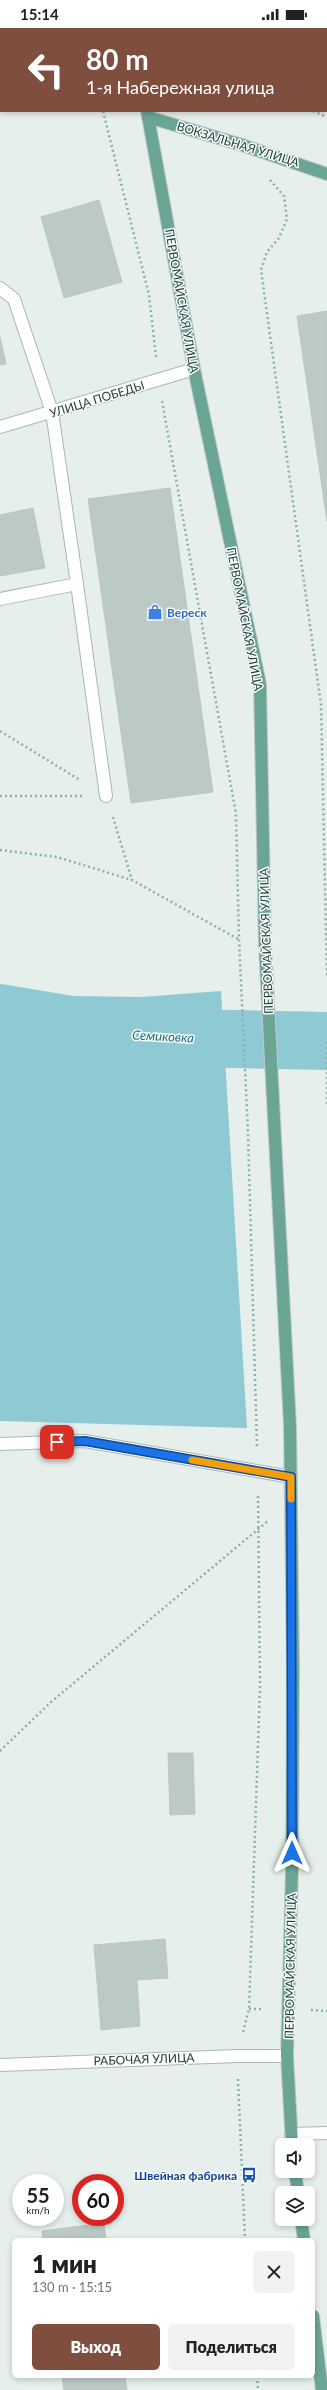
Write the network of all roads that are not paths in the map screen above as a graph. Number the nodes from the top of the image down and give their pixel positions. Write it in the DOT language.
graph roads {
  1 [pos="148,114"];
  2 [pos="327,174"];
  3 [pos="0,288"];
  4 [pos="194,369"];
  5 [pos="52,412"];
  6 [pos="0,427"];
  7 [pos="77,584"];
  8 [pos="0,599"];
  9 [pos="106,796"];
  10 [pos="0,1444"];
  11 [pos="291,1477"];
  12 [pos="287,2056"];
  13 [pos="0,2065"];
  14 [pos="327,2133"];
  15 [pos="292,2138"];
  16 [pos="302,2138"];
  17 [pos="302,2226"];
  18 [pos="304,2238"];
  19 [pos="315,2332"];
  20 [pos="322,2390"];
  1 -- 2 [label="main road, ВОКЗАЛЬНАЯ УЛИЦА"];
  1 -- 4 [label="main road, ПЕРВОМАЙСКАЯ УЛИЦА"];
  3 -- 5 [label="street"];
  4 -- 5 [label="street, УЛИЦА ПОБЕДЫ"];
  4 -- 11 [label="main road, ПЕРВОМАЙСКАЯ УЛИЦА"];
  5 -- 6 [label="street, УЛИЦА ПОБЕДЫ"];
  5 -- 7 [label="street"];
  7 -- 8 [label="street"];
  7 -- 9 [label="street"];
  10 -- 11 [label="street"];
  11 -- 12 [label="main road, ПЕРВОМАЙСКАЯ УЛИЦА"];
  12 -- 13 [label="street, РАБОЧАЯ УЛИЦА"];
  12 -- 15 [label="main road, ПЕРВОМАЙСКАЯ УЛИЦА"];
  14 -- 16 [label="street"];
  17 -- 18 [label="main road"];
  19 -- 20 [label="main road"];
}
